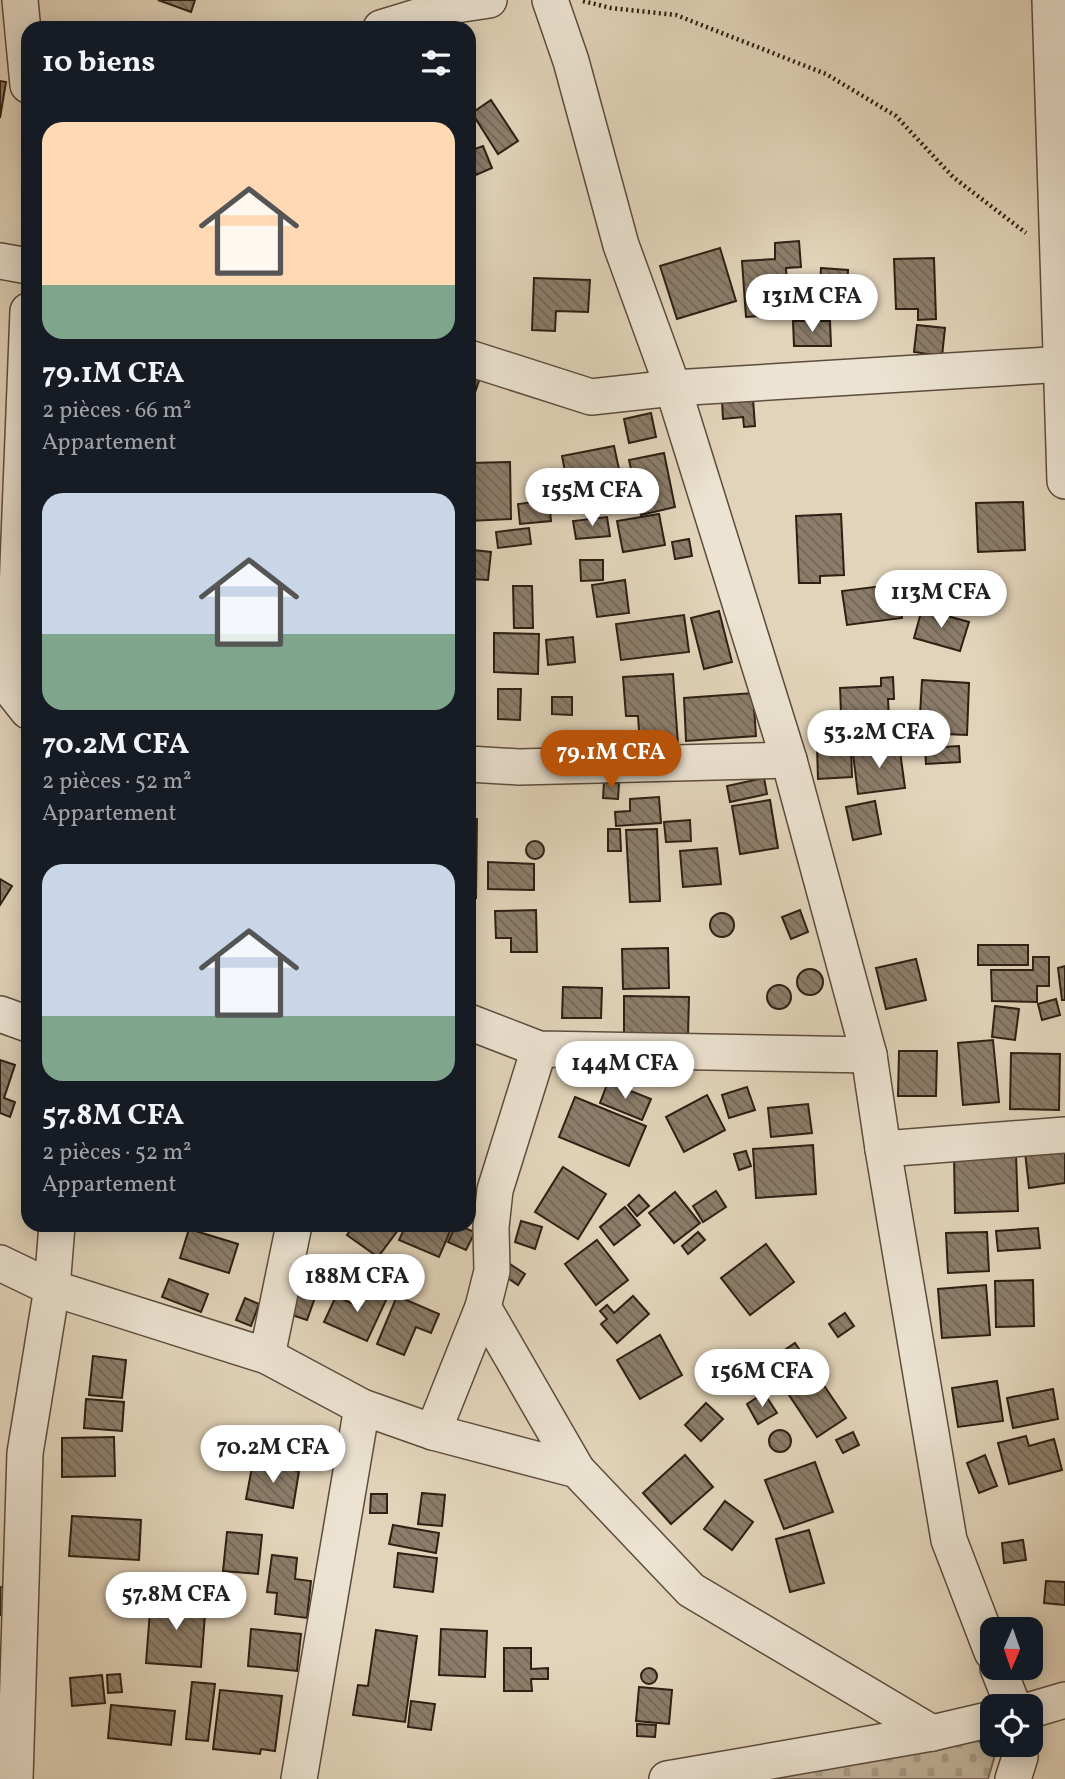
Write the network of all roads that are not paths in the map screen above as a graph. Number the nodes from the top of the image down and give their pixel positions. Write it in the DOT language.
graph roads {
  1 [pos="20,0"];
  2 [pos="489,0"];
  3 [pos="550,0"];
  4 [pos="1050,0"];
  5 [pos="22,21"];
  6 [pos="404,21"];
  7 [pos="1058,49"];
  8 [pos="0,261"];
  9 [pos="21,265"];
  10 [pos="476,360"];
  11 [pos="1063,364"];
  12 [pos="673,388"];
  13 [pos="1065,481"];
  14 [pos="21,556"];
  15 [pos="17,696"];
  16 [pos="789,760"];
  17 [pos="476,764"];
  18 [pos="0,1014"];
  19 [pos="21,1022"];
  20 [pos="476,1025"];
  21 [pos="539,1049"];
  22 [pos="869,1055"];
  23 [pos="1065,1135"];
  24 [pos="883,1149"];
  25 [pos="56,1232"];
  26 [pos="293,1232"];
  27 [pos="0,1263"];
  28 [pos="52,1289"];
  29 [pos="483,1307"];
  30 [pos="267,1356"];
  31 [pos="362,1408"];
  32 [pos="433,1432"];
  33 [pos="12,1453"];
  34 [pos="577,1470"];
  35 [pos="980,1621"];
  36 [pos="1065,1700"];
  37 [pos="1043,1706"];
  38 [pos="980,1722"];
  39 [pos="932,1733"];
  40 [pos="1020,1757"];
  41 [pos="15,1779"];
  42 [pos="299,1779"];
  43 [pos="667,1779"];
  44 [pos="1013,1779"];
  1 -- 5 [label="street"];
  2 -- 6 [label="street"];
  3 -- 12 [label="street"];
  4 -- 7 [label="street"];
  7 -- 11 [label="street"];
  8 -- 9 [label="street"];
  10 -- 12 [label="street"];
  11 -- 12 [label="street"];
  11 -- 13 [label="street"];
  12 -- 16 [label="street"];
  14 -- 15 [label="street"];
  16 -- 17 [label="street"];
  16 -- 22 [label="street"];
  18 -- 19 [label="street"];
  20 -- 21 [label="street"];
  21 -- 22 [label="street"];
  21 -- 29 [label="street"];
  22 -- 24 [label="street"];
  23 -- 24 [label="street"];
  24 -- 35 [label="street"];
  25 -- 28 [label="street"];
  26 -- 30 [label="street"];
  27 -- 28 [label="street"];
  28 -- 30 [label="street"];
  28 -- 33 [label="street"];
  29 -- 32 [label="street"];
  29 -- 34 [label="street"];
  30 -- 31 [label="street"];
  31 -- 32 [label="street"];
  31 -- 42 [label="street"];
  32 -- 34 [label="street"];
  33 -- 41 [label="street"];
  34 -- 39 [label="street"];
  36 -- 37 [label="street"];
  38 -- 39 [label="street"];
  39 -- 43 [label="street"];
  40 -- 44 [label="street"];
}
